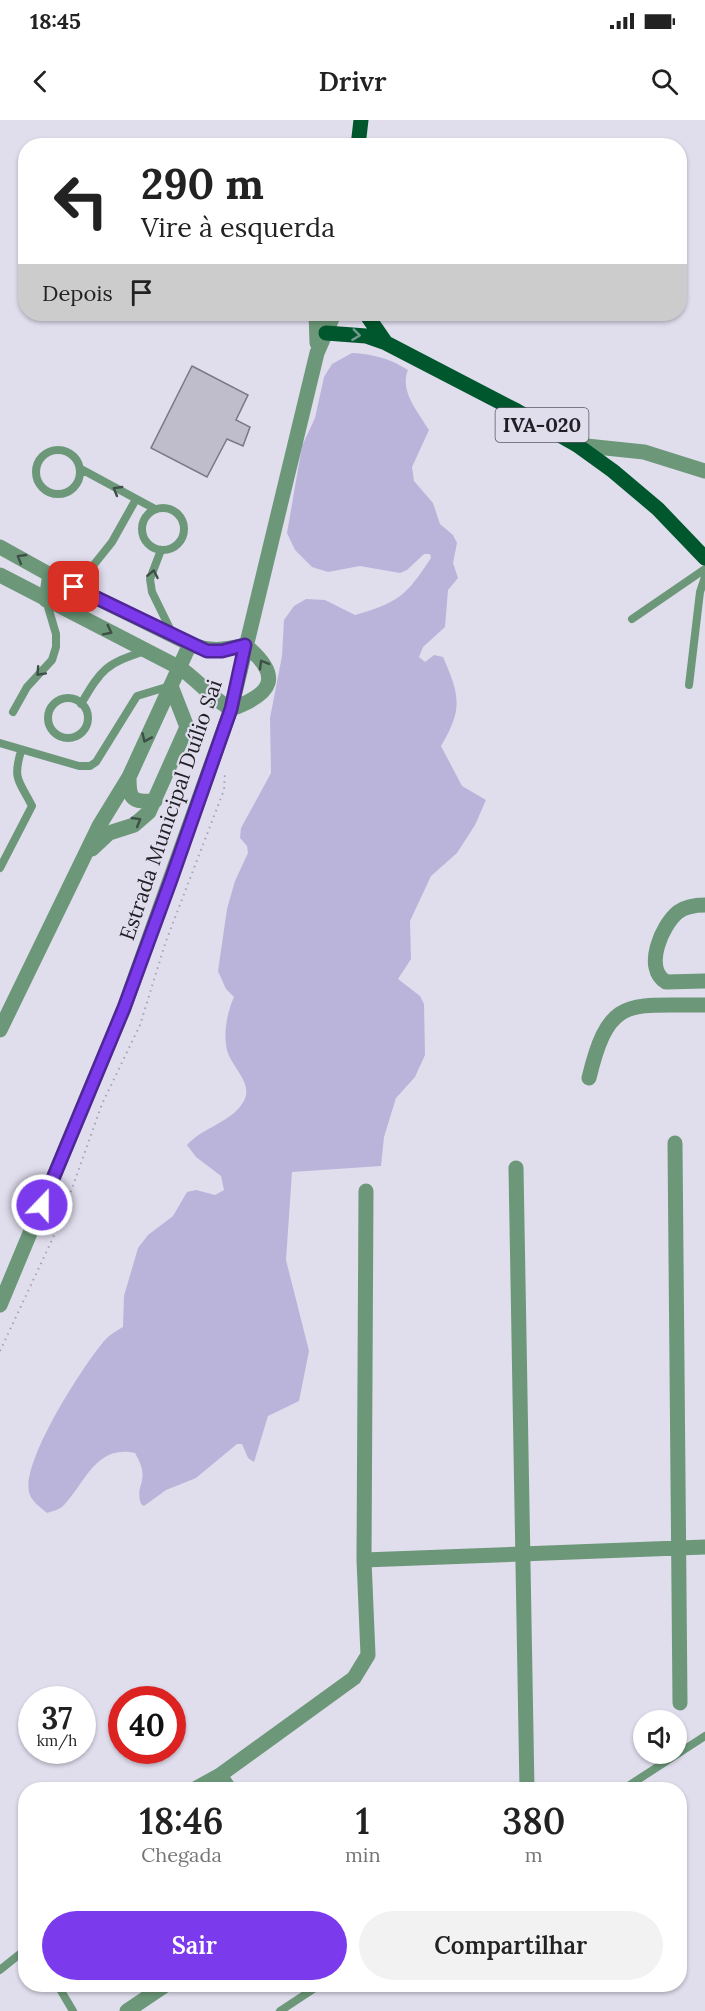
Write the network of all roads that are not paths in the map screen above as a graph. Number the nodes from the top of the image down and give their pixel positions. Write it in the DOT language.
graph roads {
  1 [pos="361,120"];
  2 [pos="359,138"];
  3 [pos="316,321"];
  4 [pos="331,321"];
  5 [pos="371,321"];
  6 [pos="326,333"];
  7 [pos="386,343"];
  8 [pos="316,353"];
  9 [pos="577,445"];
  10 [pos="81,469"];
  11 [pos="705,471"];
  12 [pos="135,501"];
  13 [pos="154,509"];
  14 [pos="0,547"];
  15 [pos="161,550"];
  16 [pos="705,558"];
  17 [pos="705,569"];
  18 [pos="0,575"];
  19 [pos="54,577"];
  20 [pos="705,577"];
  21 [pos="46,600"];
  22 [pos="632,619"];
  23 [pos="173,636"];
  24 [pos="190,645"];
  25 [pos="245,645"];
  26 [pos="146,651"];
  27 [pos="180,668"];
  28 [pos="689,685"];
  29 [pos="171,686"];
  30 [pos="81,704"];
  31 [pos="182,709"];
  32 [pos="231,709"];
  33 [pos="13,712"];
  34 [pos="156,718"];
  35 [pos="0,743"];
  36 [pos="21,751"];
  37 [pos="129,777"];
  38 [pos="154,801"];
  39 [pos="88,852"];
  40 [pos="0,868"];
  41 [pos="705,905"];
  42 [pos="705,981"];
  43 [pos="705,1005"];
  44 [pos="0,1030"];
  45 [pos="589,1078"];
  46 [pos="675,1143"];
  47 [pos="516,1167"];
  48 [pos="366,1191"];
  49 [pos="0,1305"];
  50 [pos="705,1547"];
  51 [pos="678,1548"];
  52 [pos="523,1554"];
  53 [pos="364,1560"];
  54 [pos="680,1703"];
  55 [pos="705,1736"];
  56 [pos="220,1775"];
  57 [pos="207,1782"];
  58 [pos="225,1782"];
  59 [pos="527,1782"];
  60 [pos="634,1782"];
  61 [pos="18,1955"];
  62 [pos="0,1970"];
  63 [pos="62,1992"];
  64 [pos="155,1992"];
  65 [pos="309,1992"];
  66 [pos="73,2011"];
  67 [pos="127,2011"];
  68 [pos="280,2011"];
  1 -- 2 [label="main road"];
  3 -- 8 [label="street"];
  4 -- 6 [label="street, Estrada Municipal Duílio Sai"];
  5 -- 7 [label="main road, IVA-020"];
  6 -- 7 [label="main road, one-way"];
  6 -- 8 [label="street, Estrada Municipal Duílio Sai"];
  7 -- 9 [label="main road, IVA-020"];
  8 -- 25 [label="street, Estrada Municipal Duílio Sai"];
  9 -- 11 [label="street"];
  9 -- 16 [label="main road, IVA-020"];
  10 -- 10 [label="lane"];
  12 -- 10 [label="lane, one-way"];
  12 -- 13 [label="lane"];
  12 -- 19 [label="lane"];
  13 -- 15 [label="lane"];
  13 -- 15 [label="lane"];
  19 -- 14 [label="street, one-way"];
  23 -- 15 [label="lane, one-way"];
  17 -- 22 [label="lane"];
  18 -- 21 [label="street"];
  19 -- 21 [label="street"];
  19 -- 23 [label="street"];
  20 -- 28 [label="lane"];
  21 -- 26 [label="street, one-way"];
  21 -- 33 [label="lane, one-way"];
  23 -- 24 [label="street"];
  24 -- 25 [label="street"];
  24 -- 27 [label="street"];
  25 -- 32 [label="street, Estrada Municipal Duílio Sai"];
  32 -- 25 [label="street, one-way"];
  26 -- 27 [label="street"];
  26 -- 30 [label="lane"];
  27 -- 29 [label="street"];
  27 -- 32 [label="street"];
  29 -- 31 [label="street"];
  29 -- 34 [label="street"];
  29 -- 36 [label="lane"];
  30 -- 30 [label="lane"];
  31 -- 34 [label="street"];
  31 -- 38 [label="street"];
  32 -- 49 [label="street, Estrada Municipal Duílio Sai"];
  34 -- 37 [label="street, one-way"];
  35 -- 36 [label="lane"];
  36 -- 40 [label="lane"];
  37 -- 38 [label="street"];
  37 -- 39 [label="street"];
  39 -- 38 [label="street, one-way"];
  39 -- 44 [label="street"];
  41 -- 42 [label="street"];
  43 -- 45 [label="street"];
  46 -- 51 [label="street"];
  47 -- 52 [label="street"];
  48 -- 53 [label="street"];
  50 -- 51 [label="street"];
  51 -- 52 [label="street"];
  51 -- 54 [label="street"];
  52 -- 53 [label="street"];
  52 -- 59 [label="street"];
  53 -- 56 [label="street"];
  55 -- 60 [label="lane"];
  56 -- 57 [label="street"];
  56 -- 58 [label="street"];
  61 -- 62 [label="lane"];
  63 -- 66 [label="lane"];
  64 -- 67 [label="street"];
  65 -- 68 [label="lane"];
}
